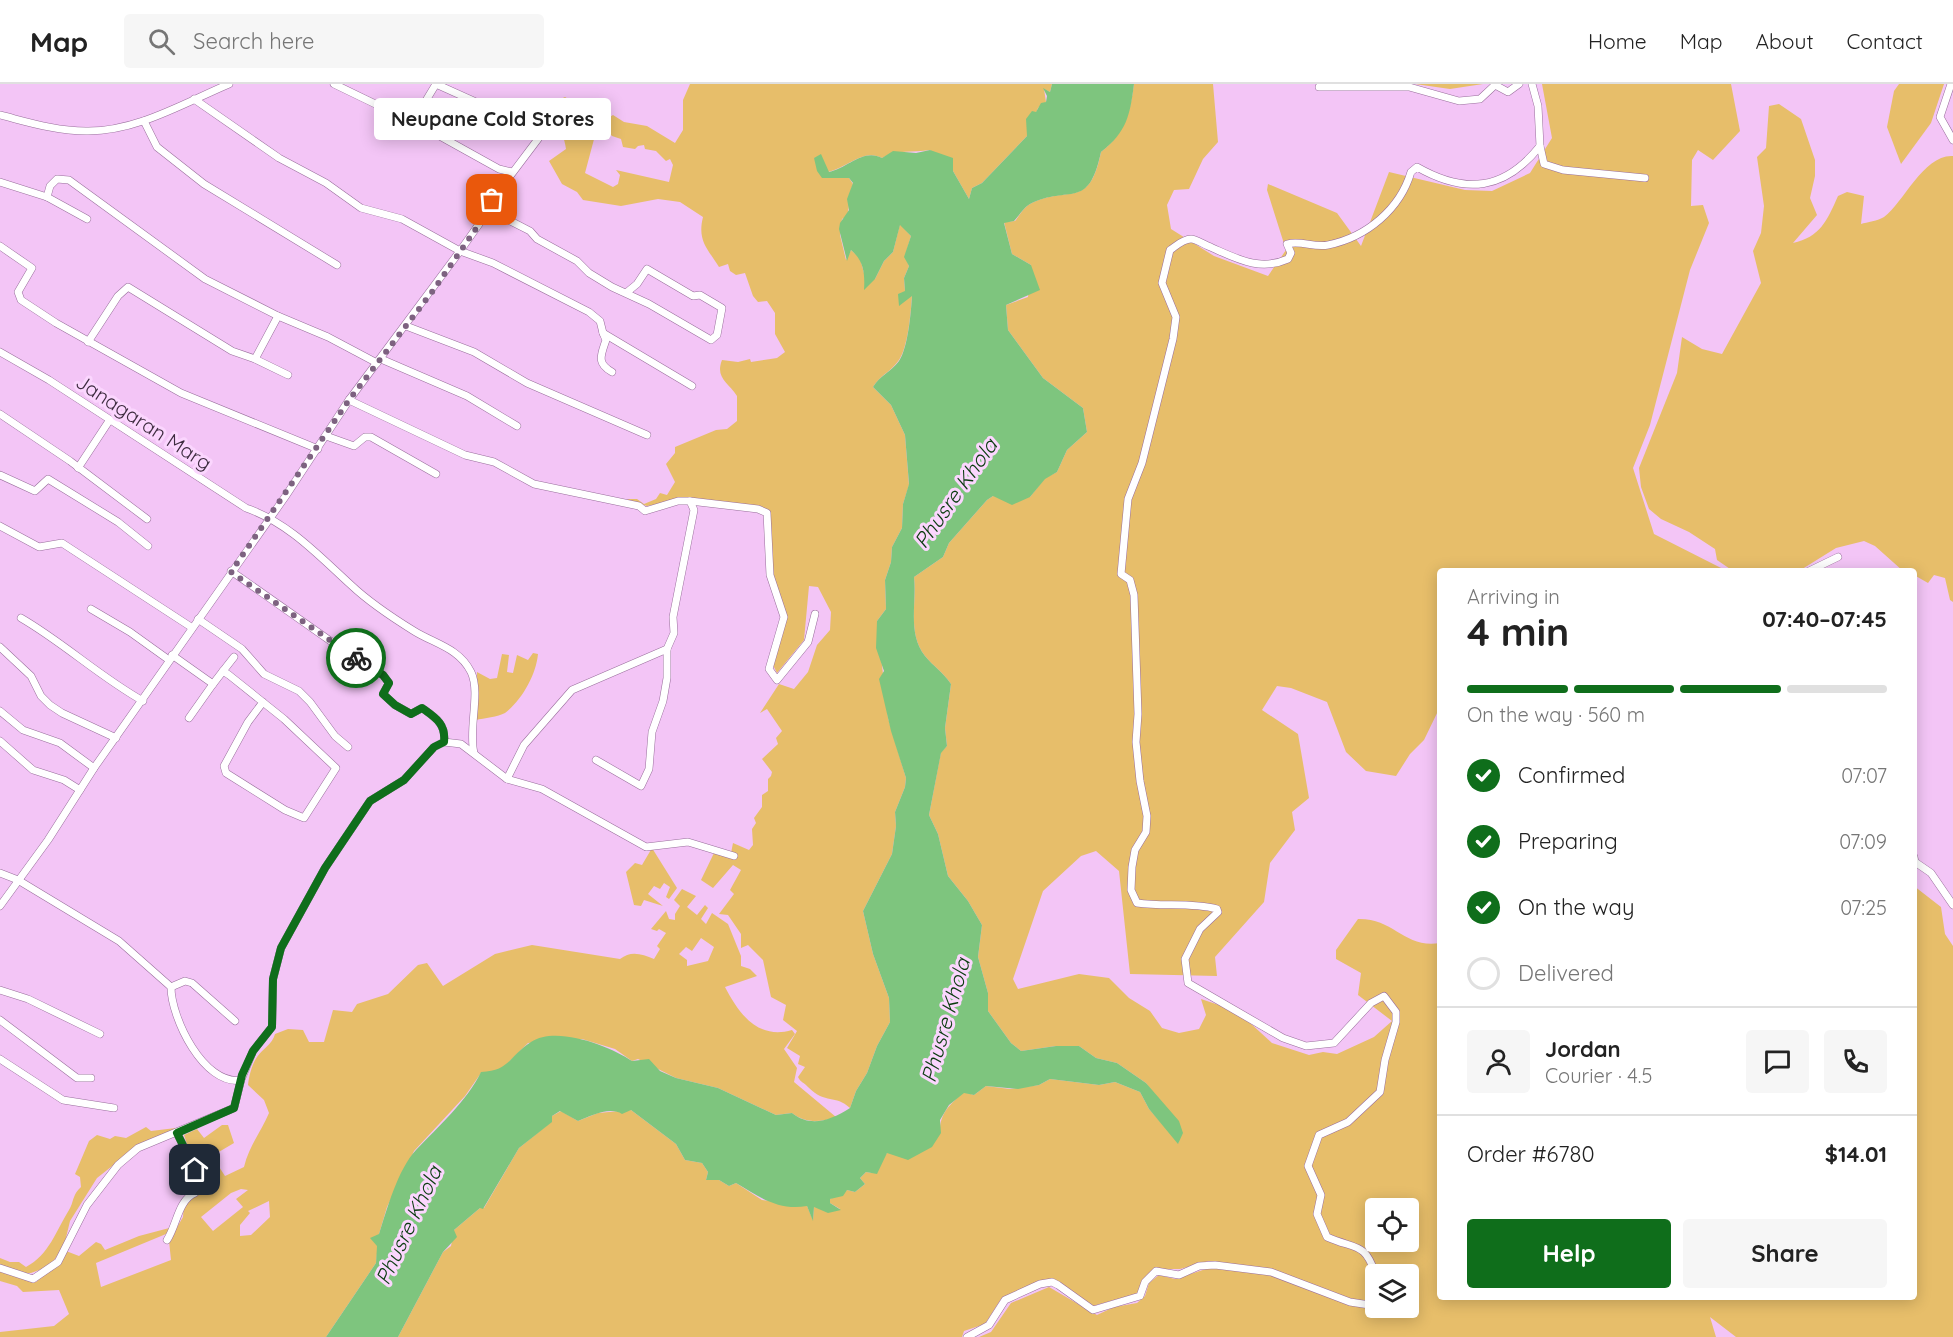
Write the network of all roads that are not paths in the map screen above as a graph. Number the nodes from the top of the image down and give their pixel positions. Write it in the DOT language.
graph roads {
  1 [pos="230,84"];
  2 [pos="333,84"];
  3 [pos="436,84"];
  4 [pos="1519,84"];
  5 [pos="1532,84"];
  6 [pos="1951,84"];
  7 [pos="1319,87"];
  8 [pos="194,99"];
  9 [pos="0,115"];
  10 [pos="144,121"];
  11 [pos="413,122"];
  12 [pos="602,127"];
  13 [pos="536,129"];
  14 [pos="1953,140"];
  15 [pos="1540,146"];
  16 [pos="512,172"];
  17 [pos="1645,178"];
  18 [pos="0,182"];
  19 [pos="47,197"];
  20 [pos="489,210"];
  21 [pos="87,219"];
  22 [pos="0,246"];
  23 [pos="460,251"];
  24 [pos="337,265"];
  25 [pos="626,293"];
  26 [pos="278,316"];
  27 [pos="406,326"];
  28 [pos="603,333"];
  29 [pos="88,342"];
  30 [pos="0,352"];
  31 [pos="255,359"];
  32 [pos="379,361"];
  33 [pos="612,372"];
  34 [pos="288,375"];
  35 [pos="692,386"];
  36 [pos="349,400"];
  37 [pos="0,414"];
  38 [pos="109,421"];
  39 [pos="517,426"];
  40 [pos="647,435"];
  41 [pos="326,436"];
  42 [pos="318,449"];
  43 [pos="78,468"];
  44 [pos="436,474"];
  45 [pos="0,475"];
  46 [pos="690,501"];
  47 [pos="271,517"];
  48 [pos="147,519"];
  49 [pos="0,526"];
  50 [pos="148,546"];
  51 [pos="1838,558"];
  52 [pos="1816,568"];
  53 [pos="231,572"];
  54 [pos="92,609"];
  55 [pos="815,615"];
  56 [pos="21,618"];
  57 [pos="198,619"];
  58 [pos="191,627"];
  59 [pos="0,647"];
  60 [pos="667,649"];
  61 [pos="234,657"];
  62 [pos="170,658"];
  63 [pos="223,671"];
  64 [pos="213,684"];
  65 [pos="143,701"];
  66 [pos="263,702"];
  67 [pos="0,711"];
  68 [pos="189,718"];
  69 [pos="116,738"];
  70 [pos="0,741"];
  71 [pos="444,742"];
  72 [pos="348,747"];
  73 [pos="474,753"];
  74 [pos="596,760"];
  75 [pos="94,768"];
  76 [pos="507,779"];
  77 [pos="80,790"];
  78 [pos="734,856"];
  79 [pos="1917,863"];
  80 [pos="0,873"];
  81 [pos="18,879"];
  82 [pos="1953,905"];
  83 [pos="0,906"];
  84 [pos="171,987"];
  85 [pos="0,990"];
  86 [pos="0,1020"];
  87 [pos="235,1021"];
  88 [pos="100,1034"];
  89 [pos="0,1059"];
  90 [pos="90,1078"];
  91 [pos="241,1080"];
  92 [pos="114,1108"];
  93 [pos="177,1133"];
  94 [pos="167,1240"];
  95 [pos="1373,1264"];
  96 [pos="0,1268"];
  97 [pos="1365,1304"];
  98 [pos="967,1337"];
  1 -- 8 [label="street"];
  2 -- 11 [label="street"];
  3 -- 11 [label="street"];
  3 -- 13 [label="street"];
  4 -- 7 [label="street"];
  5 -- 15 [label="street"];
  6 -- 14 [label="street"];
  8 -- 10 [label="street"];
  8 -- 23 [label="street"];
  9 -- 10 [label="street"];
  10 -- 24 [label="street"];
  11 -- 16 [label="street"];
  12 -- 13 [label="street"];
  13 -- 16 [label="street"];
  15 -- 17 [label="street"];
  15 -- 95 [label="street"];
  16 -- 20 [label="street"];
  18 -- 19 [label="street"];
  19 -- 21 [label="street"];
  19 -- 26 [label="street"];
  20 -- 23 [label="street"];
  20 -- 25 [label="street"];
  22 -- 29 [label="street"];
  23 -- 27 [label="street"];
  23 -- 28 [label="street"];
  25 -- 25 [label="street"];
  26 -- 31 [label="street"];
  26 -- 32 [label="street"];
  27 -- 32 [label="street"];
  27 -- 40 [label="street"];
  28 -- 33 [label="street"];
  28 -- 35 [label="street"];
  29 -- 31 [label="street"];
  29 -- 42 [label="street"];
  30 -- 38 [label="street, Janagaran Marg"];
  31 -- 34 [label="street"];
  32 -- 36 [label="street"];
  32 -- 39 [label="street"];
  36 -- 41 [label="street"];
  36 -- 46 [label="street"];
  37 -- 43 [label="street"];
  38 -- 43 [label="street"];
  38 -- 47 [label="street, Janagaran Marg"];
  41 -- 42 [label="street"];
  41 -- 44 [label="street"];
  42 -- 47 [label="street"];
  43 -- 48 [label="street"];
  45 -- 50 [label="street"];
  46 -- 55 [label="street"];
  46 -- 60 [label="street"];
  47 -- 53 [label="street"];
  47 -- 73 [label="street, Janagaran Marg"];
  49 -- 58 [label="street"];
  51 -- 52 [label="street"];
  53 -- 57 [label="street"];
  53 -- 71 [label="street"];
  54 -- 62 [label="street"];
  56 -- 65 [label="street"];
  57 -- 58 [label="street"];
  57 -- 72 [label="street"];
  58 -- 62 [label="street"];
  59 -- 69 [label="street"];
  60 -- 74 [label="street"];
  60 -- 76 [label="street"];
  61 -- 63 [label="street"];
  62 -- 64 [label="street"];
  62 -- 65 [label="street"];
  63 -- 64 [label="street"];
  63 -- 66 [label="street"];
  64 -- 68 [label="street"];
  65 -- 69 [label="street"];
  66 -- 66 [label="street"];
  67 -- 75 [label="street"];
  69 -- 75 [label="street"];
  70 -- 77 [label="street"];
  71 -- 73 [label="street"];
  71 -- 91 [label="street"];
  73 -- 76 [label="street"];
  75 -- 77 [label="street"];
  76 -- 78 [label="street"];
  77 -- 81 [label="street"];
  79 -- 82 [label="street"];
  80 -- 81 [label="street"];
  81 -- 83 [label="street"];
  81 -- 84 [label="street"];
  84 -- 87 [label="street"];
  84 -- 91 [label="street"];
  85 -- 88 [label="street"];
  86 -- 90 [label="street"];
  89 -- 92 [label="street"];
  91 -- 93 [label="street"];
  93 -- 94 [label="street"];
  93 -- 96 [label="street"];
  97 -- 98 [label="street"];
}
